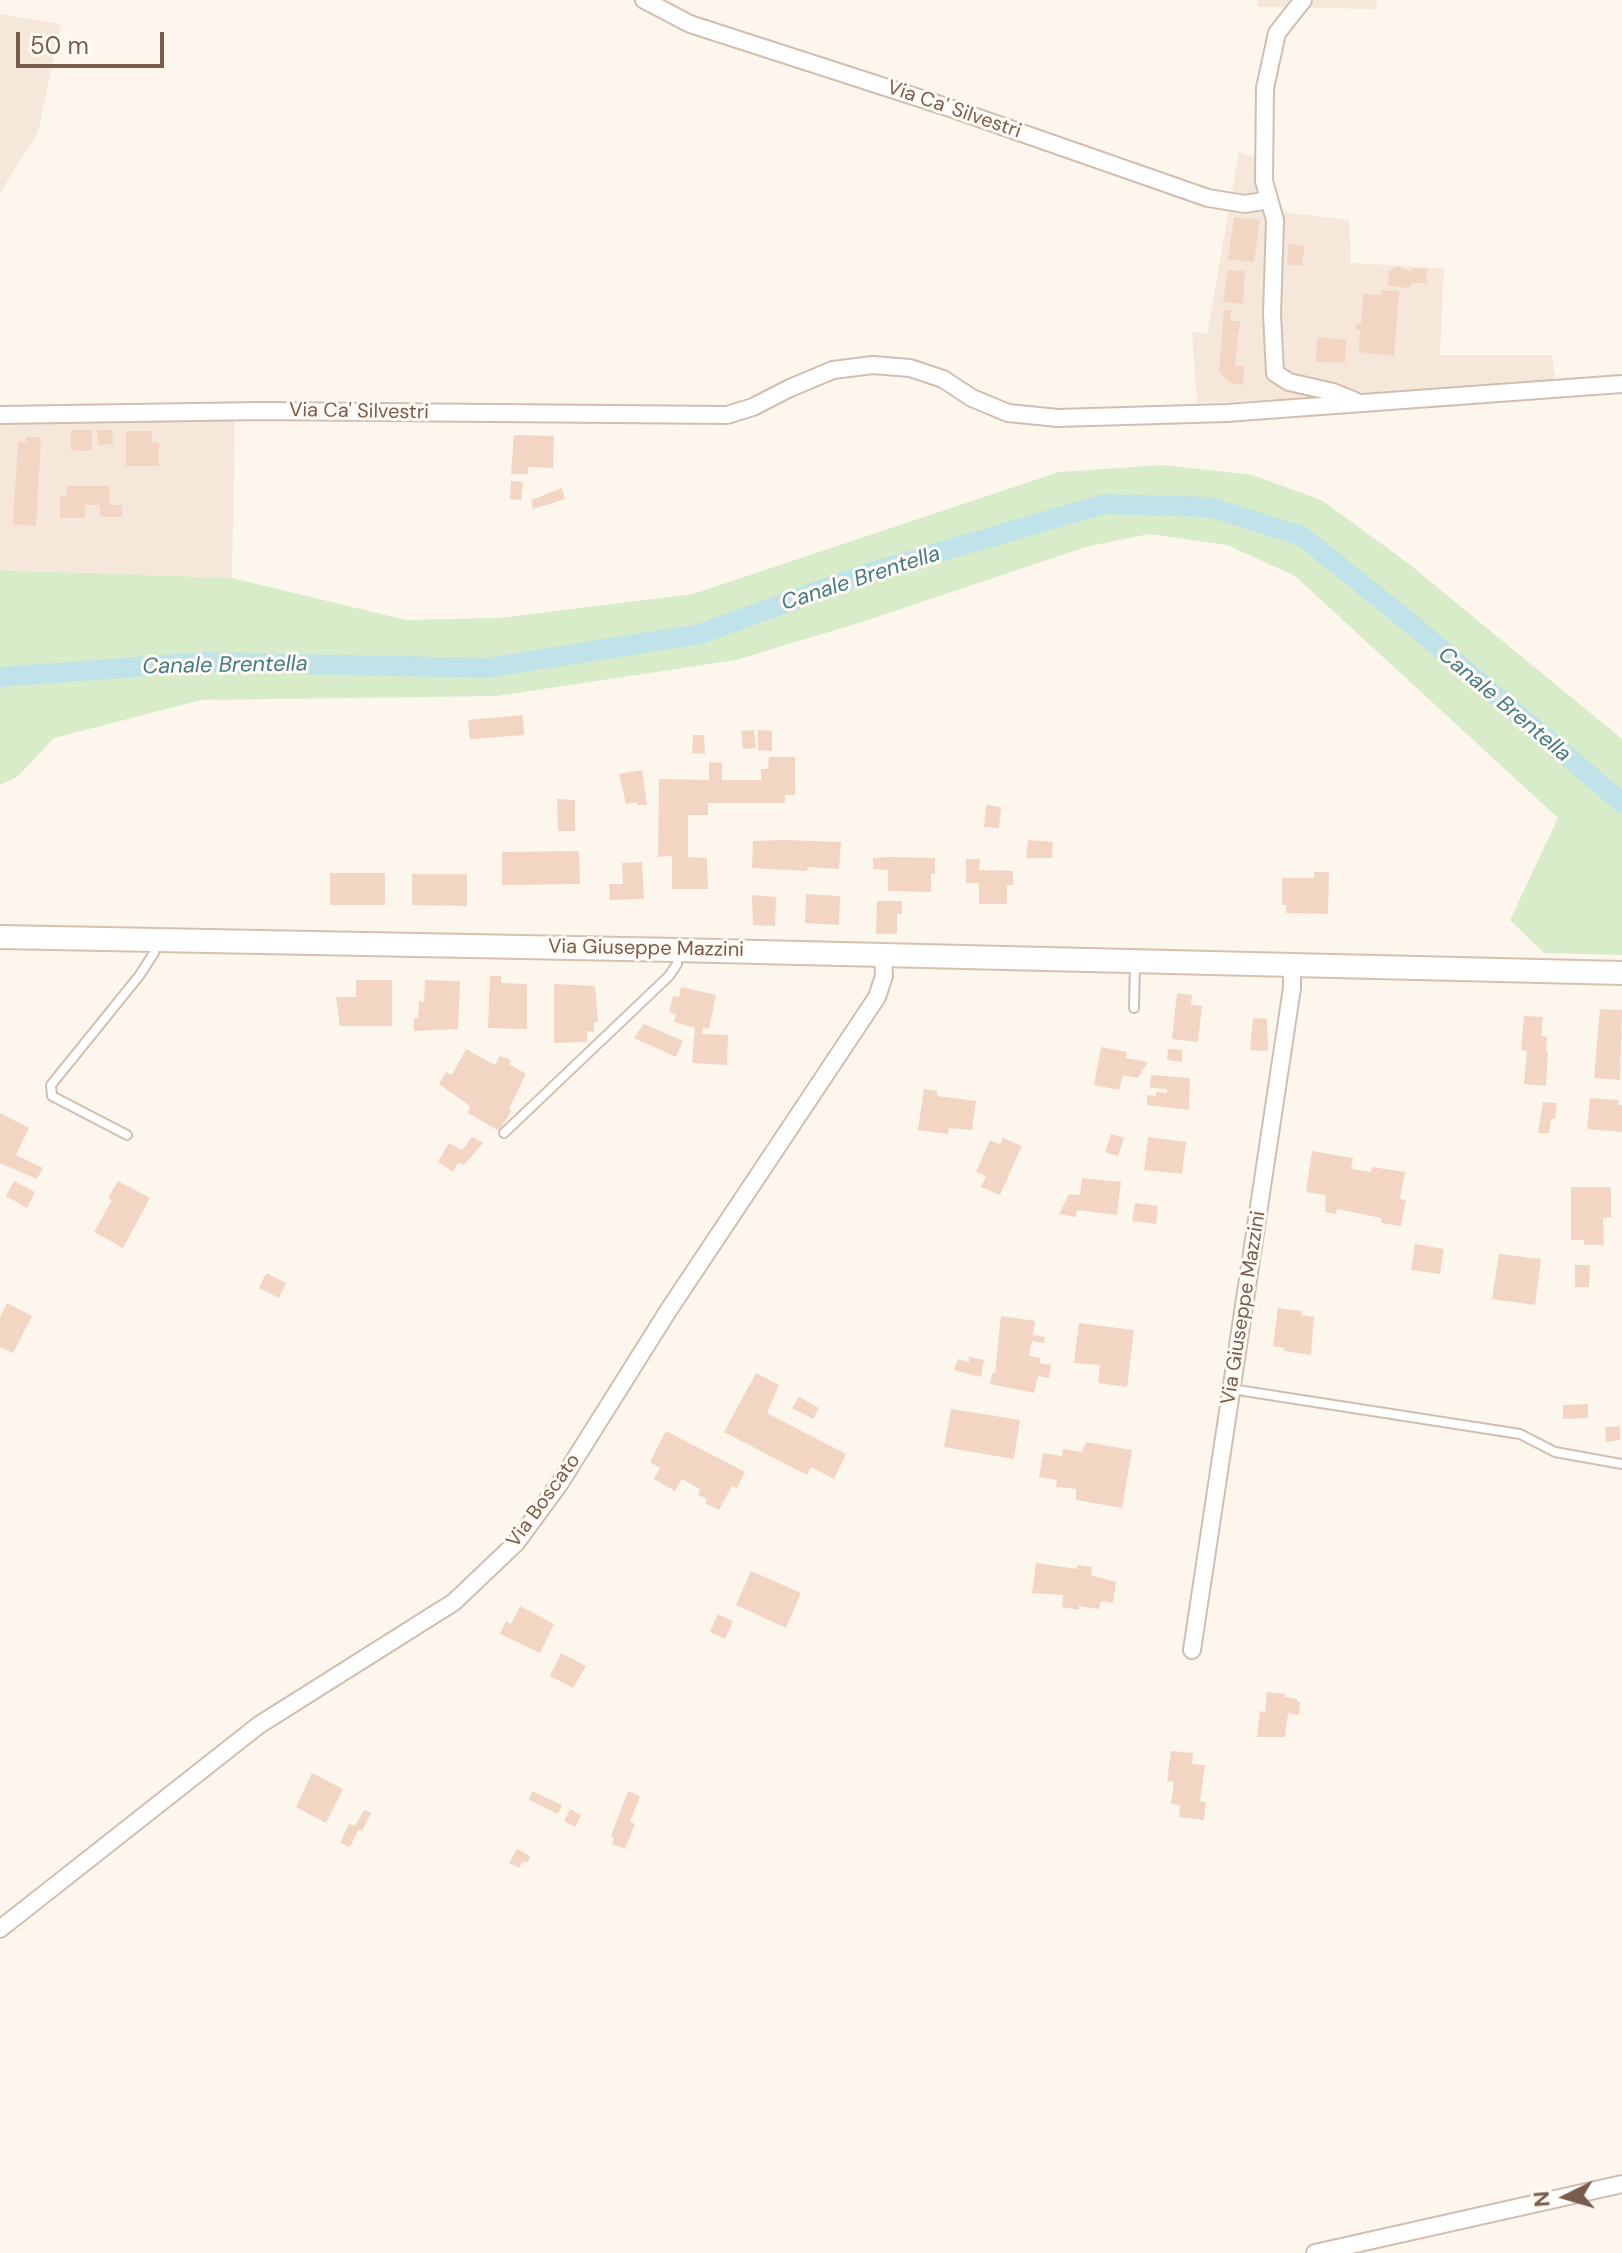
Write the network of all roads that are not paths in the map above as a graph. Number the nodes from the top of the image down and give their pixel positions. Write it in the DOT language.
graph roads {
  1 [pos="644,0"];
  2 [pos="1303,0"];
  3 [pos="1268,200"];
  4 [pos="1622,384"];
  5 [pos="1360,403"];
  6 [pos="0,415"];
  7 [pos="0,937"];
  8 [pos="155,939"];
  9 [pos="677,950"];
  10 [pos="883,955"];
  11 [pos="1135,962"];
  12 [pos="1292,966"];
  13 [pos="1622,973"];
  14 [pos="1134,1008"];
  15 [pos="504,1133"];
  16 [pos="127,1135"];
  17 [pos="1231,1389"];
  18 [pos="1622,1464"];
  19 [pos="1192,1650"];
  20 [pos="0,1929"];
  21 [pos="1622,2184"];
  22 [pos="1315,2253"];
  1 -- 3 [label="street, Via Ca' Silvestri"];
  2 -- 3 [label="street"];
  3 -- 5 [label="street"];
  4 -- 5 [label="street, Via Ca' Silvestri"];
  5 -- 6 [label="street, Via Ca' Silvestri"];
  7 -- 8 [label="main road, Via Giuseppe Mazzini"];
  8 -- 9 [label="main road, Via Giuseppe Mazzini"];
  8 -- 16 [label="lane"];
  9 -- 10 [label="main road, Via Giuseppe Mazzini"];
  9 -- 15 [label="lane"];
  10 -- 11 [label="main road, Via Giuseppe Mazzini"];
  10 -- 20 [label="street, Via Boscato"];
  11 -- 12 [label="main road, Via Giuseppe Mazzini"];
  11 -- 14 [label="lane"];
  12 -- 13 [label="main road, Via Giuseppe Mazzini"];
  12 -- 17 [label="street, Via Giuseppe Mazzini"];
  17 -- 18 [label="lane"];
  17 -- 19 [label="street, Via Giuseppe Mazzini"];
  21 -- 22 [label="street"];
}
